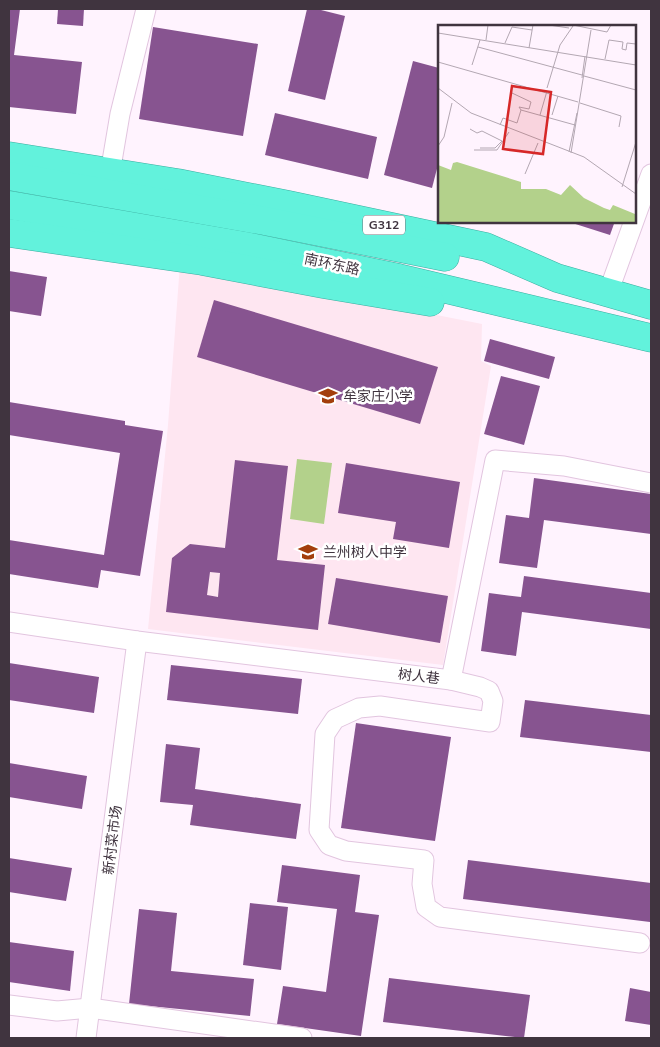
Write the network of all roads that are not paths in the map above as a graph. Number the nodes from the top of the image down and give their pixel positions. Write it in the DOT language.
graph roads {
  1 [pos="146,9"];
  2 [pos="9,156"];
  3 [pos="110,173"];
  4 [pos="651,174"];
  5 [pos="9,176"];
  6 [pos="9,205"];
  7 [pos="635,218"];
  8 [pos="634,222"];
  9 [pos="9,233"];
  10 [pos="557,278"];
  11 [pos="608,293"];
  12 [pos="651,306"];
  13 [pos="528,309"];
  14 [pos="651,338"];
  15 [pos="651,483"];
  16 [pos="9,622"];
  17 [pos="137,641"];
  18 [pos="451,680"];
  19 [pos="640,943"];
  20 [pos="9,1005"];
  21 [pos="90,1008"];
  22 [pos="86,1038"];
  23 [pos="302,1038"];
  1 -- 3 [label="street"];
  2 -- 3 [label="highway, 南环东路"];
  3 -- 10 [label="highway, 南环东路 / G312"];
  4 -- 7 [label="street"];
  5 -- 10 [label="highway, 南环东路 / G312"];
  6 -- 13 [label="highway, 南环东路"];
  8 -- 11 [label="street"];
  9 -- 13 [label="highway"];
  10 -- 11 [label="highway, 南环东路 / G312"];
  11 -- 12 [label="highway, 南环东路 / G312"];
  13 -- 14 [label="highway, 南环东路"];
  15 -- 18 [label="street, 树人巷"];
  16 -- 17 [label="street, 树人巷"];
  17 -- 18 [label="street, 树人巷"];
  17 -- 21 [label="street, 新村菜市场"];
  18 -- 19 [label="street"];
  20 -- 21 [label="street"];
  21 -- 22 [label="street, 新村菜市场"];
  21 -- 23 [label="street"];
}
